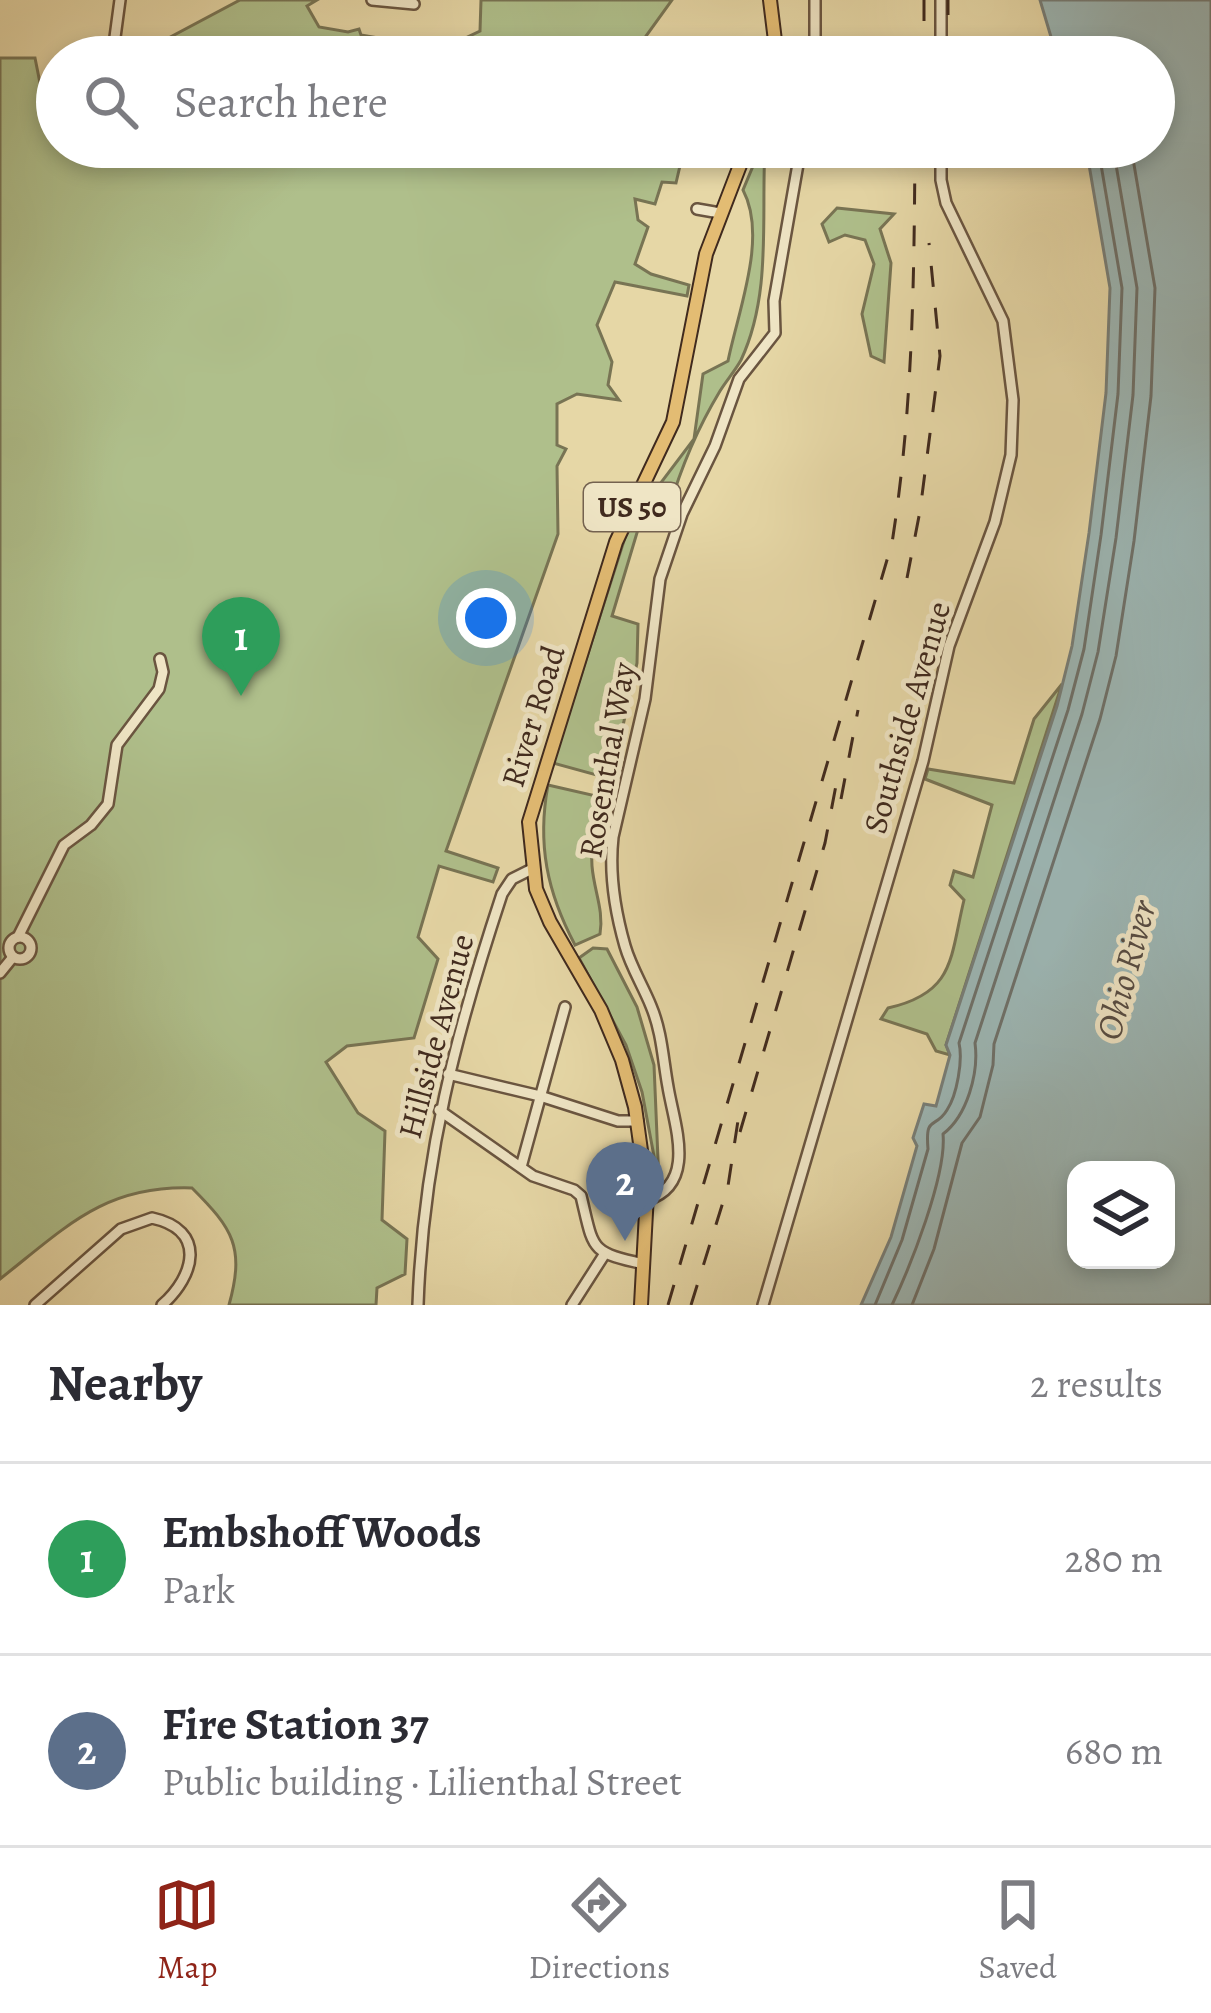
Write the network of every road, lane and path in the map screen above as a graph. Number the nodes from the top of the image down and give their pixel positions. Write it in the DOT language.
graph roads {
  1 [pos="120,0"];
  2 [pos="371,0"];
  3 [pos="770,0"];
  4 [pos="814,0"];
  5 [pos="941,0"];
  6 [pos="414,4"];
  7 [pos="115,36"];
  8 [pos="774,36"];
  9 [pos="815,36"];
  10 [pos="941,36"];
  11 [pos="738,168"];
  12 [pos="797,168"];
  13 [pos="941,168"];
  14 [pos="697,209"];
  15 [pos="720,213"];
  16 [pos="160,659"];
  17 [pos="532,869"];
  18 [pos="18,937"];
  19 [pos="13,957"];
  20 [pos="0,973"];
  21 [pos="565,1007"];
  22 [pos="448,1074"];
  23 [pos="540,1096"];
  24 [pos="439,1110"];
  25 [pos="638,1121"];
  26 [pos="521,1168"];
  27 [pos="647,1200"];
  28 [pos="604,1255"];
  29 [pos="644,1264"];
  30 [pos="35,1305"];
  31 [pos="162,1305"];
  32 [pos="418,1305"];
  33 [pos="572,1305"];
  34 [pos="641,1305"];
  35 [pos="764,1305"];
  1 -- 7 [label="street"];
  2 -- 6 [label="street"];
  3 -- 8 [label="main road"];
  4 -- 9 [label="street"];
  5 -- 10 [label="street"];
  11 -- 15 [label="main road, River Road / US 50"];
  12 -- 27 [label="street, Rosenthal Way"];
  13 -- 35 [label="street, Southside Avenue"];
  14 -- 15 [label="street"];
  15 -- 17 [label="main road, River Road / US 50"];
  16 -- 18 [label="street"];
  17 -- 22 [label="street, Hillside Avenue"];
  17 -- 25 [label="main road, River Road / US 50"];
  18 -- 19 [label="street"];
  18 -- 19 [label="street"];
  19 -- 20 [label="street"];
  21 -- 23 [label="street"];
  22 -- 23 [label="street"];
  22 -- 24 [label="street, Hillside Avenue"];
  23 -- 25 [label="street"];
  23 -- 26 [label="street"];
  24 -- 26 [label="street"];
  24 -- 32 [label="street, Hillside Avenue"];
  25 -- 27 [label="main road, River Road / US 50"];
  26 -- 28 [label="street"];
  27 -- 29 [label="main road, River Road / US 50"];
  28 -- 29 [label="street"];
  28 -- 33 [label="street"];
  29 -- 34 [label="main road, River Road / US 50"];
  30 -- 31 [label="street"];
}
